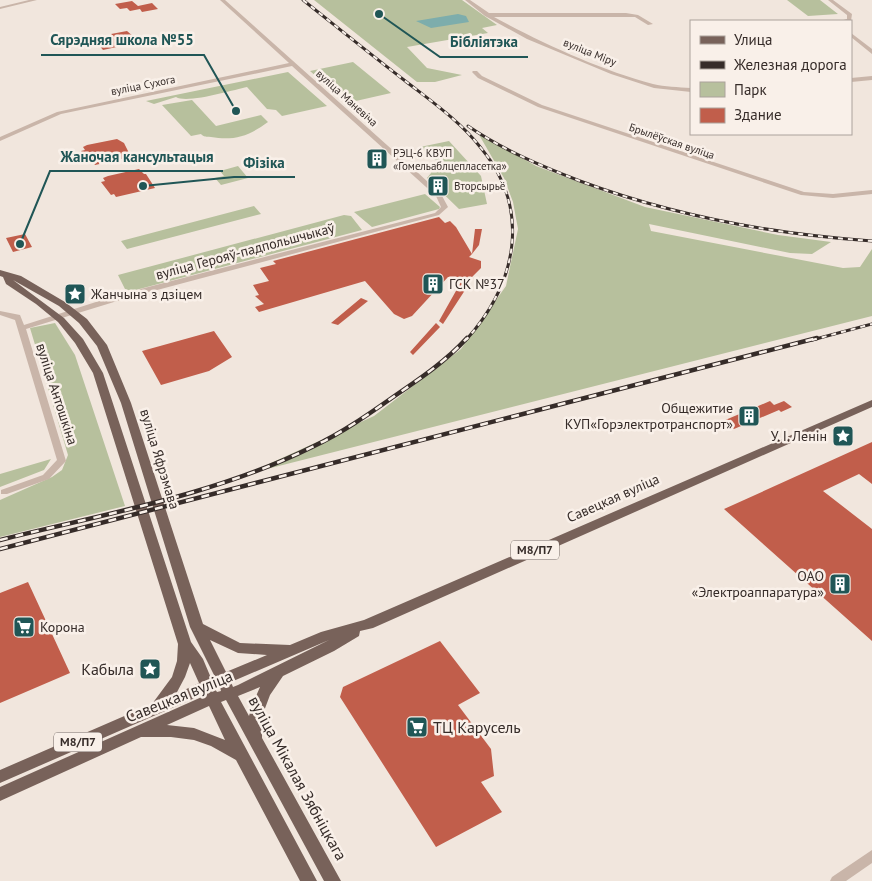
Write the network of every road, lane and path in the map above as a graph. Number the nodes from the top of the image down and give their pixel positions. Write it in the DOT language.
graph roads {
  1 [pos="34,0"];
  2 [pos="222,0"];
  3 [pos="467,0"];
  4 [pos="830,0"];
  5 [pos="0,8"];
  6 [pos="487,15"];
  7 [pos="849,20"];
  8 [pos="650,24"];
  9 [pos="852,36"];
  10 [pos="872,52"];
  11 [pos="294,64"];
  12 [pos="475,72"];
  13 [pos="872,78"];
  14 [pos="852,80"];
  15 [pos="690,90"];
  16 [pos="0,139"];
  17 [pos="872,192"];
  18 [pos="437,214"];
  19 [pos="4,275"];
  20 [pos="0,313"];
  21 [pos="66,314"];
  22 [pos="22,328"];
  23 [pos="872,403"];
  24 [pos="4,492"];
  25 [pos="169,543"];
  26 [pos="153,547"];
  27 [pos="368,624"];
  28 [pos="197,627"];
  29 [pos="185,644"];
  30 [pos="306,644"];
  31 [pos="280,671"];
  32 [pos="223,679"];
  33 [pos="207,686"];
  34 [pos="230,693"];
  35 [pos="212,699"];
  36 [pos="157,707"];
  37 [pos="132,733"];
  38 [pos="255,739"];
  39 [pos="241,755"];
  40 [pos="0,777"];
  41 [pos="0,794"];
  42 [pos="872,856"];
  43 [pos="309,881"];
  44 [pos="333,881"];
  45 [pos="836,881"];
  1 -- 5 [label="street"];
  2 -- 11 [label="street, вуліца Маневіча"];
  3 -- 6 [label="street, вуліца Міру"];
  4 -- 7 [label="street"];
  6 -- 8 [label="street"];
  6 -- 15 [label="street, вуліца Міру"];
  9 -- 10 [label="street"];
  11 -- 16 [label="street, вуліца Сухога"];
  11 -- 18 [label="street, вуліца Маневіча"];
  12 -- 17 [label="street, Брылёўская вуліца"];
  13 -- 14 [label="street"];
  18 -- 21 [label="street, вуліца Герояў-падпольшчыкаў"];
  19 -- 21 [label="main road, вуліца Яфрэмава"];
  20 -- 22 [label="street"];
  21 -- 22 [label="street, вуліца Антошкіна"];
  21 -- 25 [label="main road, вуліца Яфрэмава"];
  21 -- 26 [label="main road, вуліца Яфрэмава"];
  22 -- 24 [label="street, вуліца Антошкіна"];
  23 -- 27 [label="main road, Савецкая вуліца / М8/П7"];
  25 -- 26 [label="main road"];
  25 -- 28 [label="main road, вуліца Яфрэмава"];
  26 -- 29 [label="main road, вуліца Яфрэмава"];
  27 -- 30 [label="main road, Савецкая вуліца / М8/П7"];
  27 -- 31 [label="main road, Савецкая вуліца / М8/П7"];
  28 -- 30 [label="main road"];
  28 -- 32 [label="main road, вуліца Яфрэмава"];
  29 -- 33 [label="main road, вуліца Яфрэмава"];
  29 -- 36 [label="main road"];
  30 -- 32 [label="main road, Савецкая вуліца / М8/П7"];
  31 -- 34 [label="main road, Савецкая вуліца / М8/П7"];
  31 -- 38 [label="main road"];
  32 -- 33 [label="main road, Савецкая вуліца / М8/П7"];
  32 -- 34 [label="main road, вуліца Яфрэмава"];
  33 -- 35 [label="main road, вуліца Яфрэмава"];
  33 -- 36 [label="main road, Савецкая вуліца / М8/П7"];
  34 -- 35 [label="main road, Савецкая вуліца / М8/П7"];
  34 -- 38 [label="main road, вуліца Мікалая Зябніцкага"];
  35 -- 37 [label="main road, Савецкая вуліца / М8/П7"];
  35 -- 39 [label="main road"];
  36 -- 40 [label="main road, Савецкая вуліца / М8/П7"];
  37 -- 39 [label="main road"];
  37 -- 41 [label="main road, Савецкая вуліца / М8/П7"];
  38 -- 44 [label="main road, вуліца Мікалая Зябніцкага"];
  39 -- 43 [label="main road"];
  42 -- 45 [label="street"];
}
